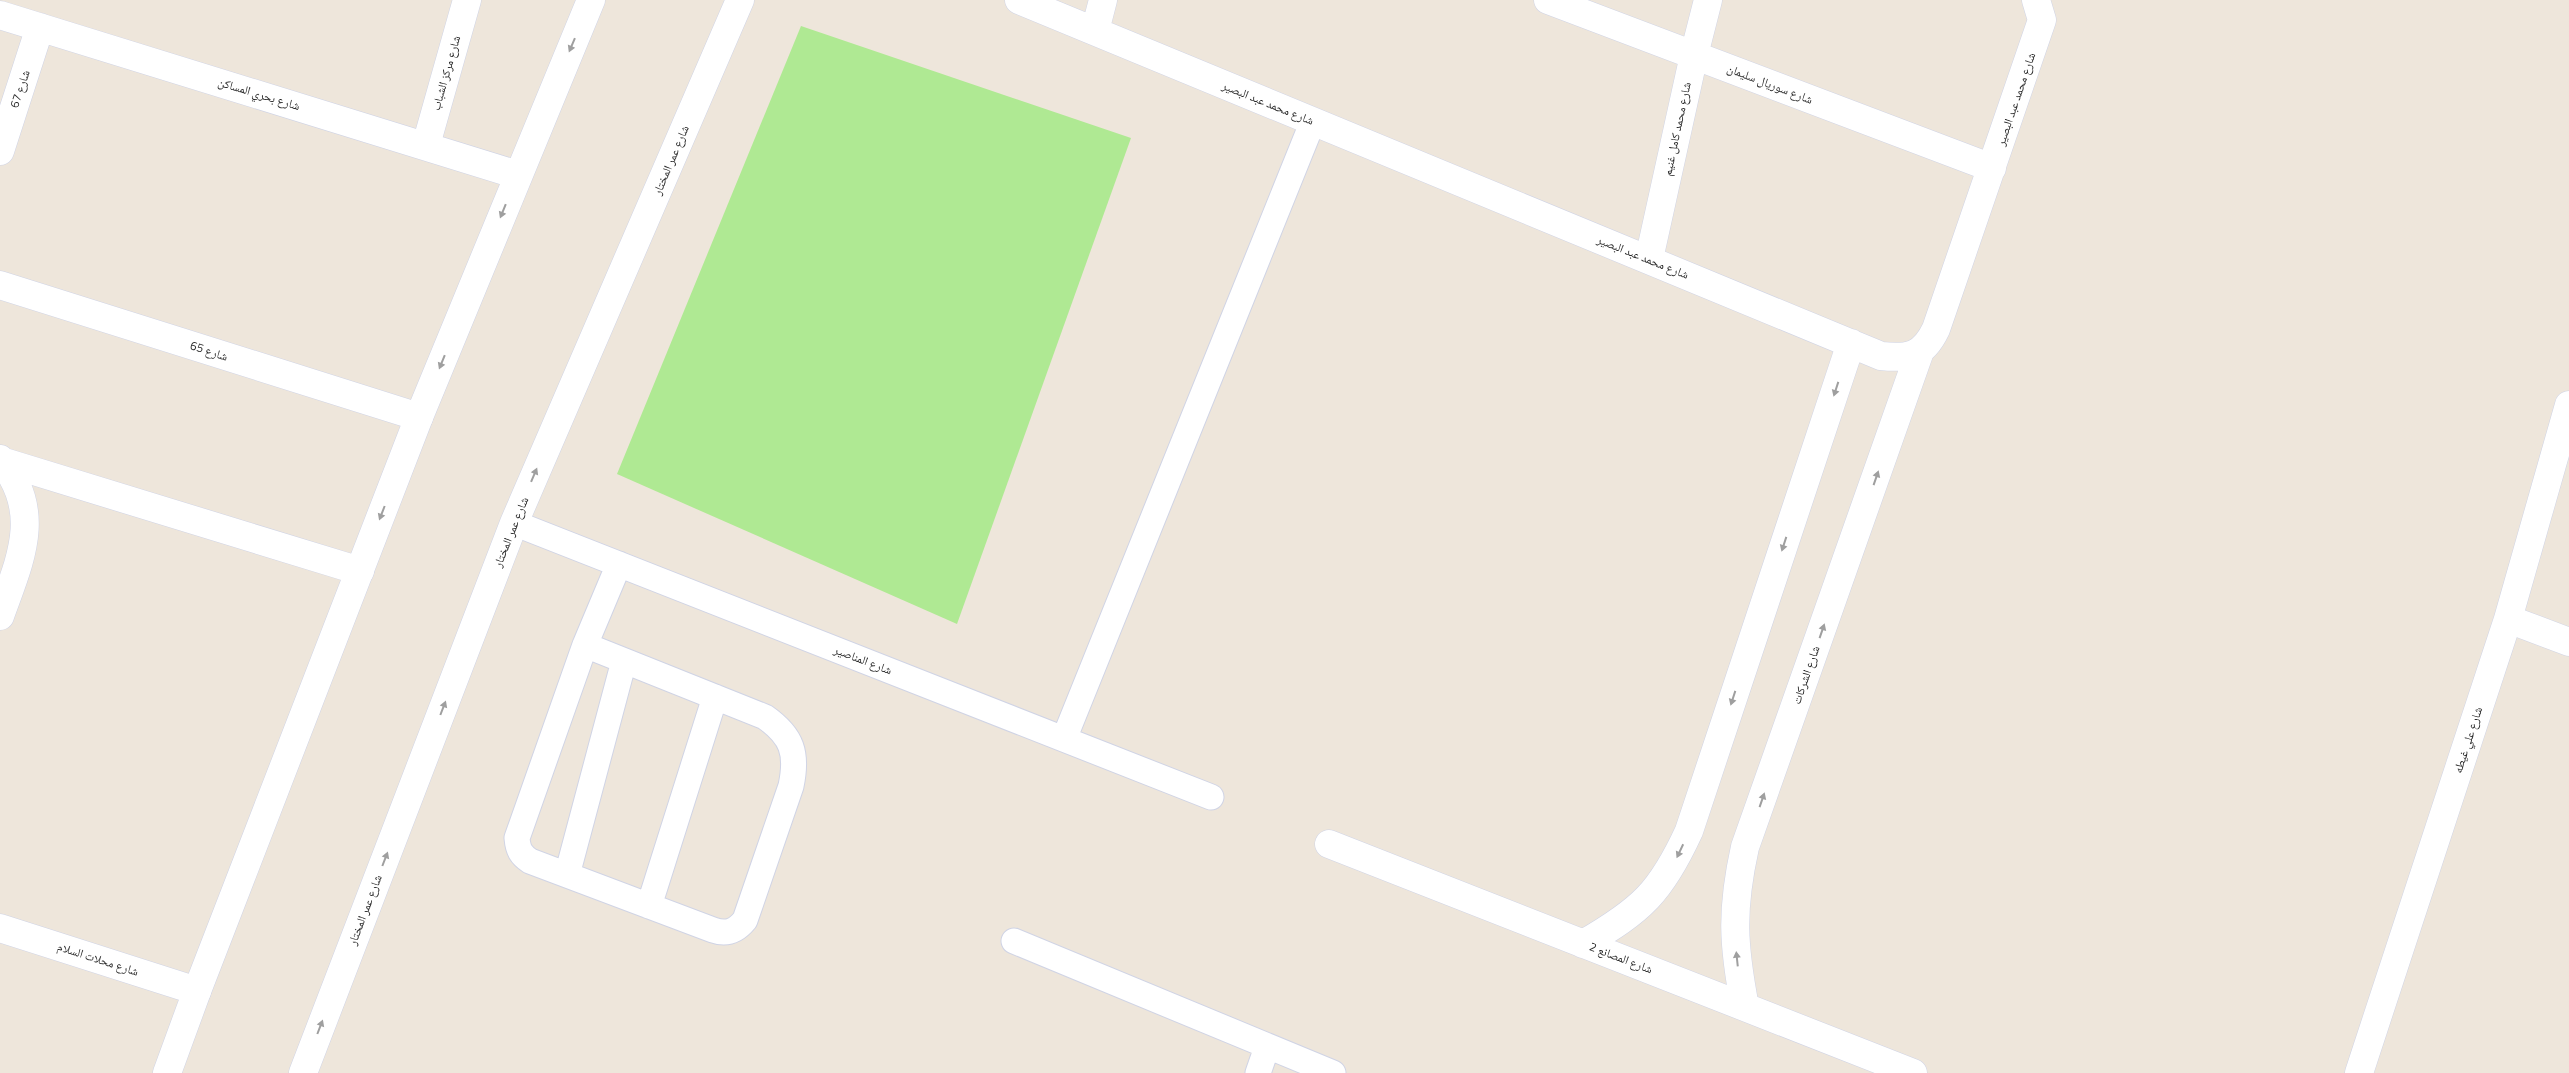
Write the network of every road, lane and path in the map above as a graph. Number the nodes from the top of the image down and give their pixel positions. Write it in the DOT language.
graph roads {
  1 [pos="467,0"];
  2 [pos="591,0"];
  3 [pos="740,0"];
  4 [pos="1019,0"];
  5 [pos="1103,0"];
  6 [pos="1548,0"];
  7 [pos="1708,0"];
  8 [pos="2036,0"];
  9 [pos="0,15"];
  10 [pos="40,27"];
  11 [pos="1095,31"];
  12 [pos="1694,55"];
  13 [pos="1313,121"];
  14 [pos="426,145"];
  15 [pos="0,152"];
  16 [pos="1992,168"];
  17 [pos="518,175"];
  18 [pos="1649,260"];
  19 [pos="0,285"];
  20 [pos="1851,343"];
  21 [pos="1920,351"];
  22 [pos="2569,405"];
  23 [pos="419,418"];
  24 [pos="1,460"];
  25 [pos="514,522"];
  26 [pos="618,564"];
  27 [pos="360,570"];
  28 [pos="0,616"];
  29 [pos="2508,618"];
  30 [pos="2569,642"];
  31 [pos="585,645"];
  32 [pos="624,661"];
  33 [pos="715,697"];
  34 [pos="1064,739"];
  35 [pos="1211,797"];
  36 [pos="1329,844"];
  37 [pos="567,875"];
  38 [pos="649,906"];
  39 [pos="0,928"];
  40 [pos="1014,941"];
  41 [pos="1584,944"];
  42 [pos="197,991"];
  43 [pos="1745,1007"];
  44 [pos="1267,1047"];
  45 [pos="167,1073"];
  46 [pos="303,1073"];
  47 [pos="1258,1073"];
  48 [pos="1333,1073"];
  49 [pos="1914,1073"];
  50 [pos="2359,1073"];
  1 -- 14 [label="street, شارع مركز الشباب"];
  2 -- 17 [label="street, one-way"];
  25 -- 3 [label="street, شارع عمر المختار, one-way"];
  4 -- 11 [label="street, شارع محمد عبد البصير"];
  5 -- 11 [label="street"];
  6 -- 12 [label="street, شارع سوريال سليمان"];
  7 -- 12 [label="street, شارع محمد كامل غنيم"];
  8 -- 16 [label="street, شارع محمد عبد البصير"];
  9 -- 10 [label="street, شارع بحري المساكن"];
  10 -- 14 [label="street, شارع بحري المساكن"];
  10 -- 15 [label="street, شارع 67"];
  11 -- 13 [label="street, شارع محمد عبد البصير"];
  12 -- 16 [label="street, شارع سوريال سليمان"];
  12 -- 18 [label="street, شارع محمد كامل غنيم"];
  13 -- 18 [label="street, شارع محمد عبد البصير"];
  13 -- 34 [label="lane"];
  14 -- 17 [label="street, شارع بحري المساكن"];
  16 -- 21 [label="street, شارع محمد عبد البصير"];
  17 -- 23 [label="street, one-way"];
  18 -- 20 [label="street, شارع محمد عبد البصير"];
  19 -- 23 [label="street, شارع 65"];
  20 -- 21 [label="street, شارع محمد عبد البصير"];
  20 -- 41 [label="street, one-way"];
  43 -- 21 [label="street, شارع الشركات, one-way"];
  22 -- 29 [label="street, شارع علي غيطه"];
  23 -- 27 [label="street, one-way"];
  24 -- 27 [label="street"];
  24 -- 28 [label="street"];
  25 -- 26 [label="lane, شارع المناصير"];
  46 -- 25 [label="street, شارع عمر المختار, one-way"];
  26 -- 31 [label="lane"];
  26 -- 34 [label="lane, شارع المناصير"];
  27 -- 42 [label="street"];
  29 -- 30 [label="street"];
  29 -- 50 [label="street, شارع علي غيطه"];
  31 -- 32 [label="lane"];
  31 -- 37 [label="lane"];
  32 -- 33 [label="lane"];
  32 -- 37 [label="lane"];
  33 -- 38 [label="lane"];
  33 -- 38 [label="lane"];
  34 -- 35 [label="lane, شارع المناصير"];
  36 -- 41 [label="street, شارع المصانع 2"];
  37 -- 38 [label="lane"];
  39 -- 42 [label="street, شارع محلات السلام"];
  40 -- 44 [label="lane"];
  41 -- 43 [label="street, شارع المصانع 2"];
  42 -- 45 [label="street"];
  43 -- 49 [label="street, شارع المصانع 2"];
  44 -- 47 [label="lane"];
  44 -- 48 [label="lane"];
}
